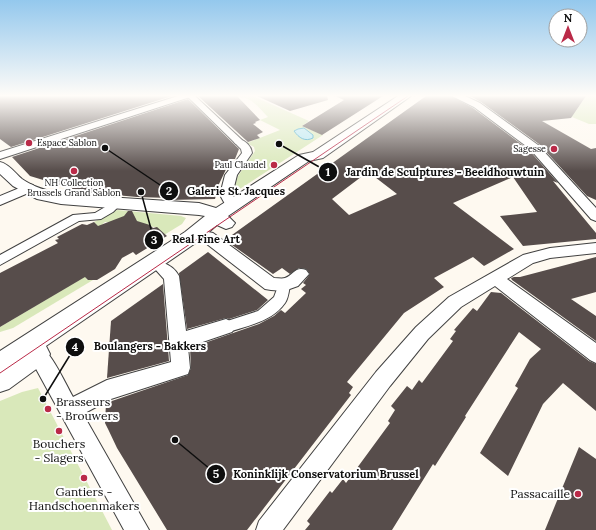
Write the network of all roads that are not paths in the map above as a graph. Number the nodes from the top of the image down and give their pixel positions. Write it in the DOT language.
graph roads {
  1 [pos="111,121"];
  2 [pos="216,121"];
  3 [pos="369,121"];
  4 [pos="498,121"];
  5 [pos="239,142"];
  6 [pos="318,155"];
  7 [pos="0,156"];
  8 [pos="0,166"];
  9 [pos="29,188"];
  10 [pos="0,201"];
  11 [pos="117,203"];
  12 [pos="234,205"];
  13 [pos="595,214"];
  14 [pos="222,220"];
  15 [pos="208,237"];
  16 [pos="596,248"];
  17 [pos="0,260"];
  18 [pos="163,269"];
  19 [pos="301,274"];
  20 [pos="494,278"];
  21 [pos="284,285"];
  22 [pos="226,327"];
  23 [pos="179,341"];
  24 [pos="33,349"];
  25 [pos="596,354"];
  26 [pos="0,364"];
  27 [pos="0,380"];
  28 [pos="69,410"];
  29 [pos="137,530"];
  30 [pos="268,530"];
  1 -- 7 [label="street"];
  2 -- 5 [label="street"];
  3 -- 6 [label="street"];
  4 -- 13 [label="street"];
  5 -- 12 [label="street"];
  6 -- 12 [label="street"];
  6 -- 14 [label="street"];
  8 -- 9 [label="street"];
  9 -- 10 [label="street"];
  9 -- 11 [label="street"];
  11 -- 14 [label="street"];
  11 -- 17 [label="street"];
  12 -- 14 [label="street"];
  14 -- 15 [label="street"];
  14 -- 24 [label="street"];
  15 -- 18 [label="street"];
  15 -- 21 [label="street"];
  16 -- 20 [label="street"];
  18 -- 23 [label="street"];
  18 -- 24 [label="street"];
  19 -- 21 [label="street"];
  20 -- 25 [label="street"];
  20 -- 30 [label="street"];
  21 -- 22 [label="street"];
  22 -- 23 [label="street"];
  23 -- 28 [label="street"];
  24 -- 26 [label="street"];
  24 -- 27 [label="street"];
  24 -- 28 [label="street"];
  28 -- 29 [label="street"];
}
